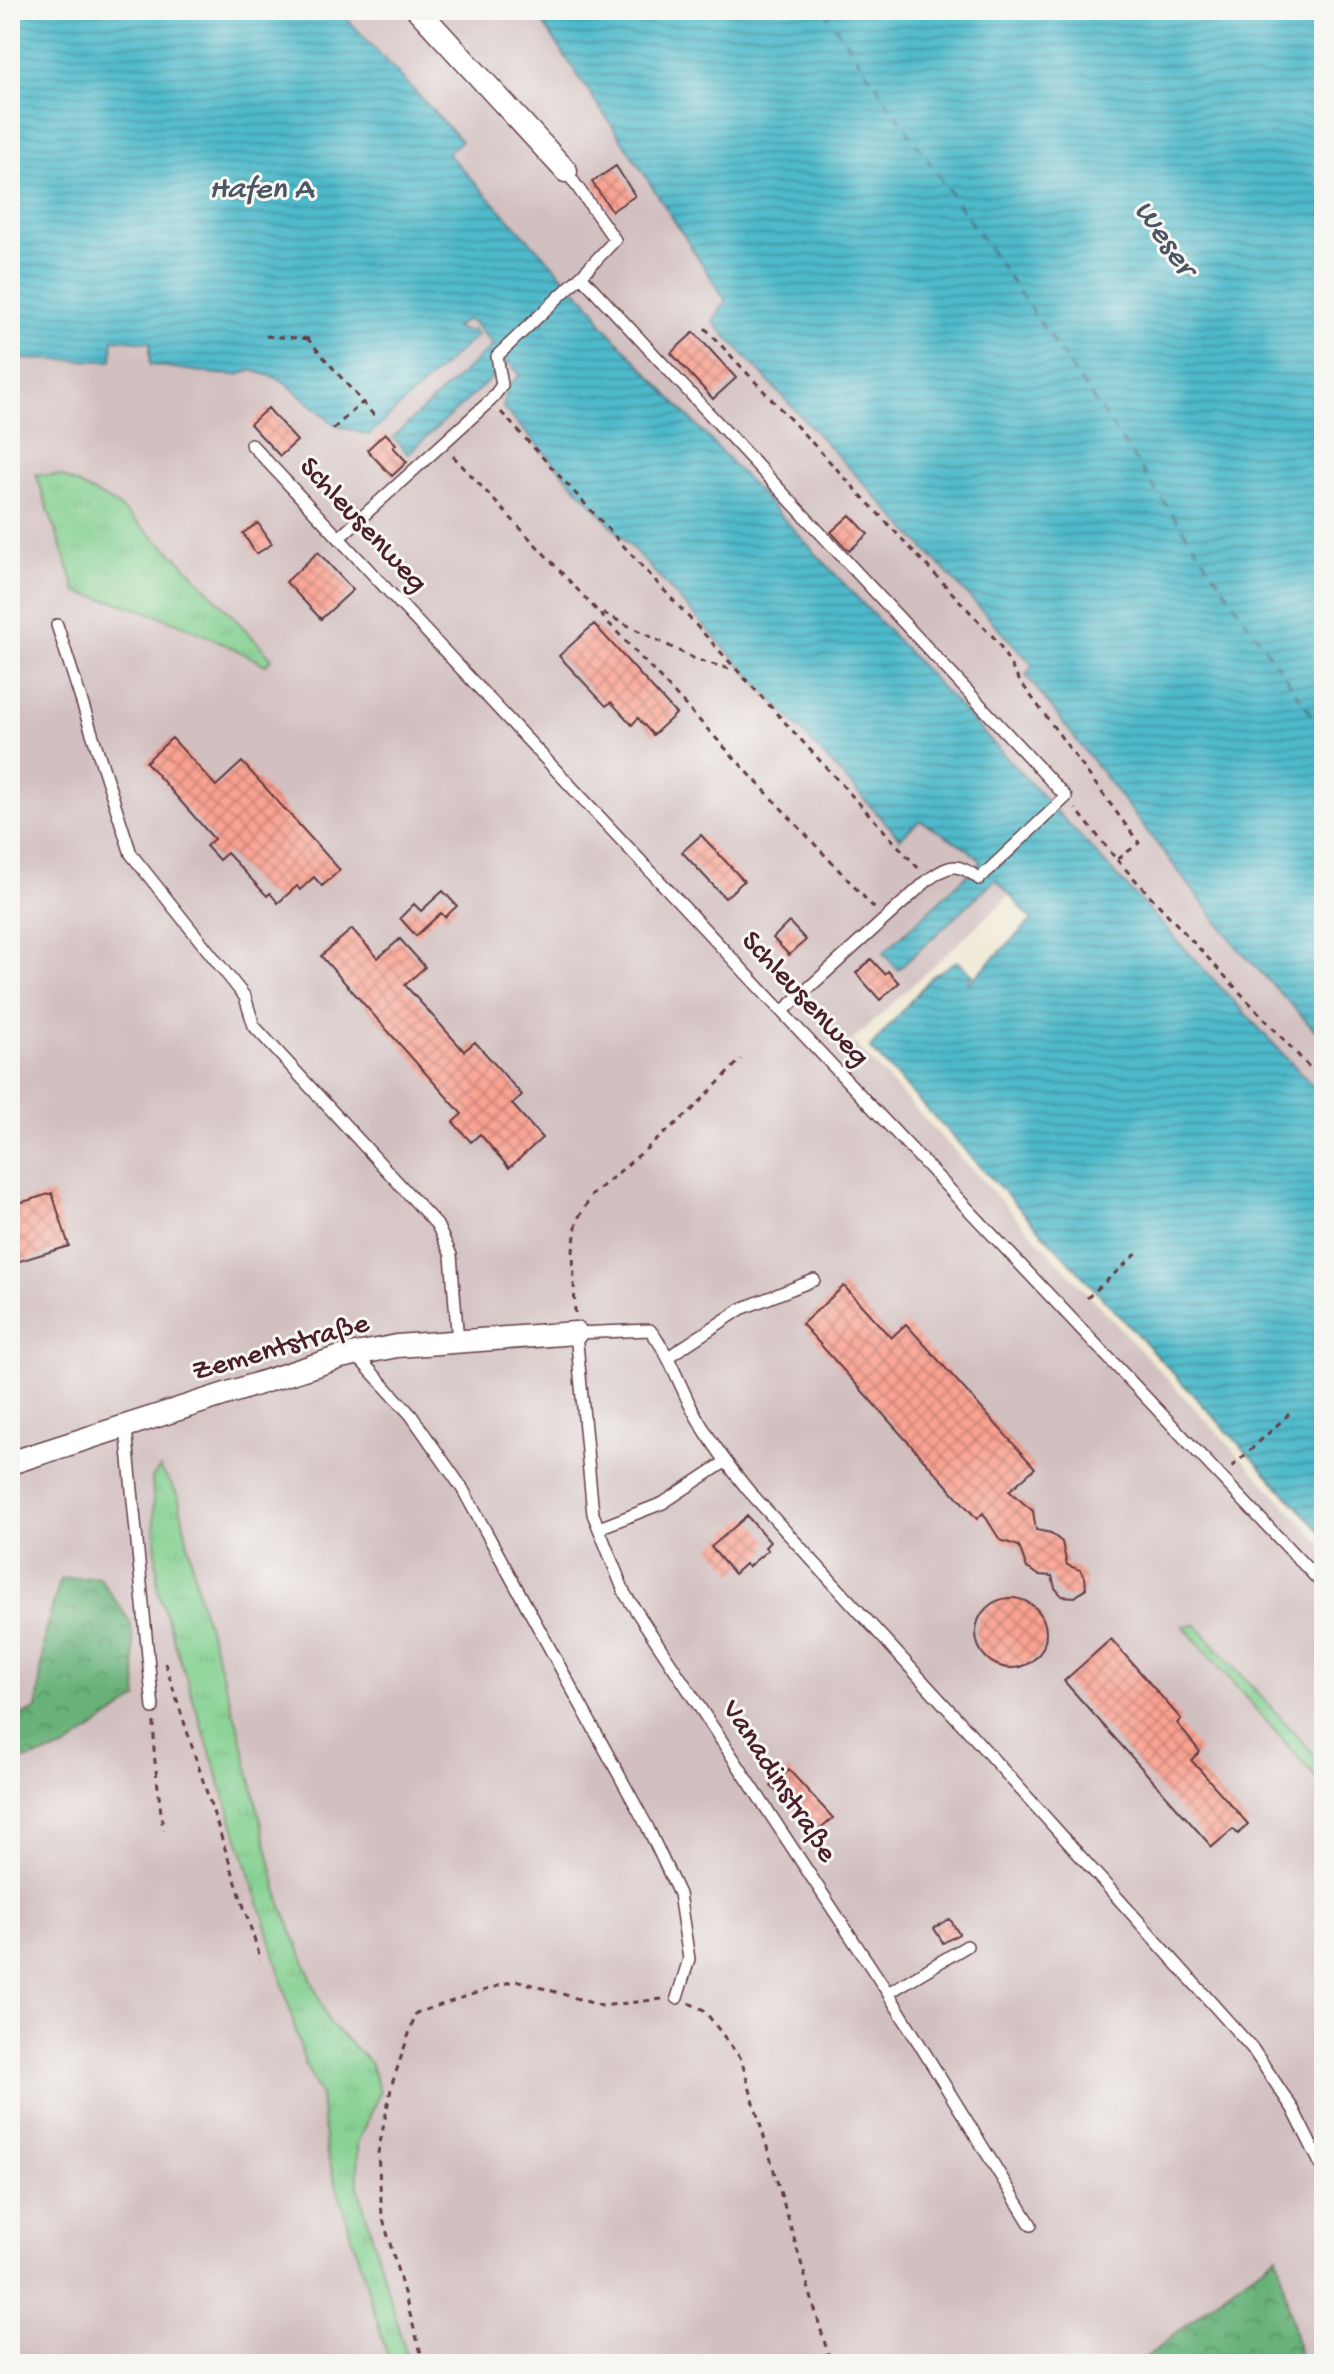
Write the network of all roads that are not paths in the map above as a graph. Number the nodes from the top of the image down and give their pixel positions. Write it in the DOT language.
graph roads {
  1 [pos="418,10"];
  2 [pos="566,171"];
  3 [pos="581,276"];
  4 [pos="251,444"];
  5 [pos="340,537"];
  6 [pos="57,625"];
  7 [pos="782,1012"];
  8 [pos="814,1280"];
  9 [pos="576,1333"];
  10 [pos="458,1342"];
  11 [pos="356,1355"];
  12 [pos="668,1357"];
  13 [pos="126,1428"];
  14 [pos="725,1462"];
  15 [pos="10,1463"];
  16 [pos="599,1528"];
  17 [pos="1324,1586"];
  18 [pos="153,1708"];
  19 [pos="967,1946"];
  20 [pos="888,1993"];
  21 [pos="677,1998"];
  22 [pos="1324,2171"];
  23 [pos="1031,2225"];
  1 -- 2 [label="street"];
  2 -- 3 [label="lane"];
  3 -- 5 [label="lane"];
  3 -- 7 [label="lane"];
  4 -- 5 [label="lane, Schleusenweg"];
  5 -- 7 [label="lane, Schleusenweg"];
  6 -- 10 [label="lane"];
  7 -- 17 [label="lane, Schleusenweg"];
  8 -- 12 [label="lane"];
  9 -- 10 [label="street, Zementstraße"];
  9 -- 12 [label="lane"];
  9 -- 16 [label="lane, Vanadinstraße"];
  10 -- 11 [label="street, Zementstraße"];
  11 -- 13 [label="street, Zementstraße"];
  11 -- 21 [label="lane"];
  12 -- 14 [label="lane"];
  13 -- 15 [label="street, Zementstraße"];
  13 -- 18 [label="lane"];
  14 -- 16 [label="lane"];
  14 -- 22 [label="lane"];
  16 -- 20 [label="lane, Vanadinstraße"];
  19 -- 20 [label="lane"];
  20 -- 23 [label="lane, Vanadinstraße"];
}
